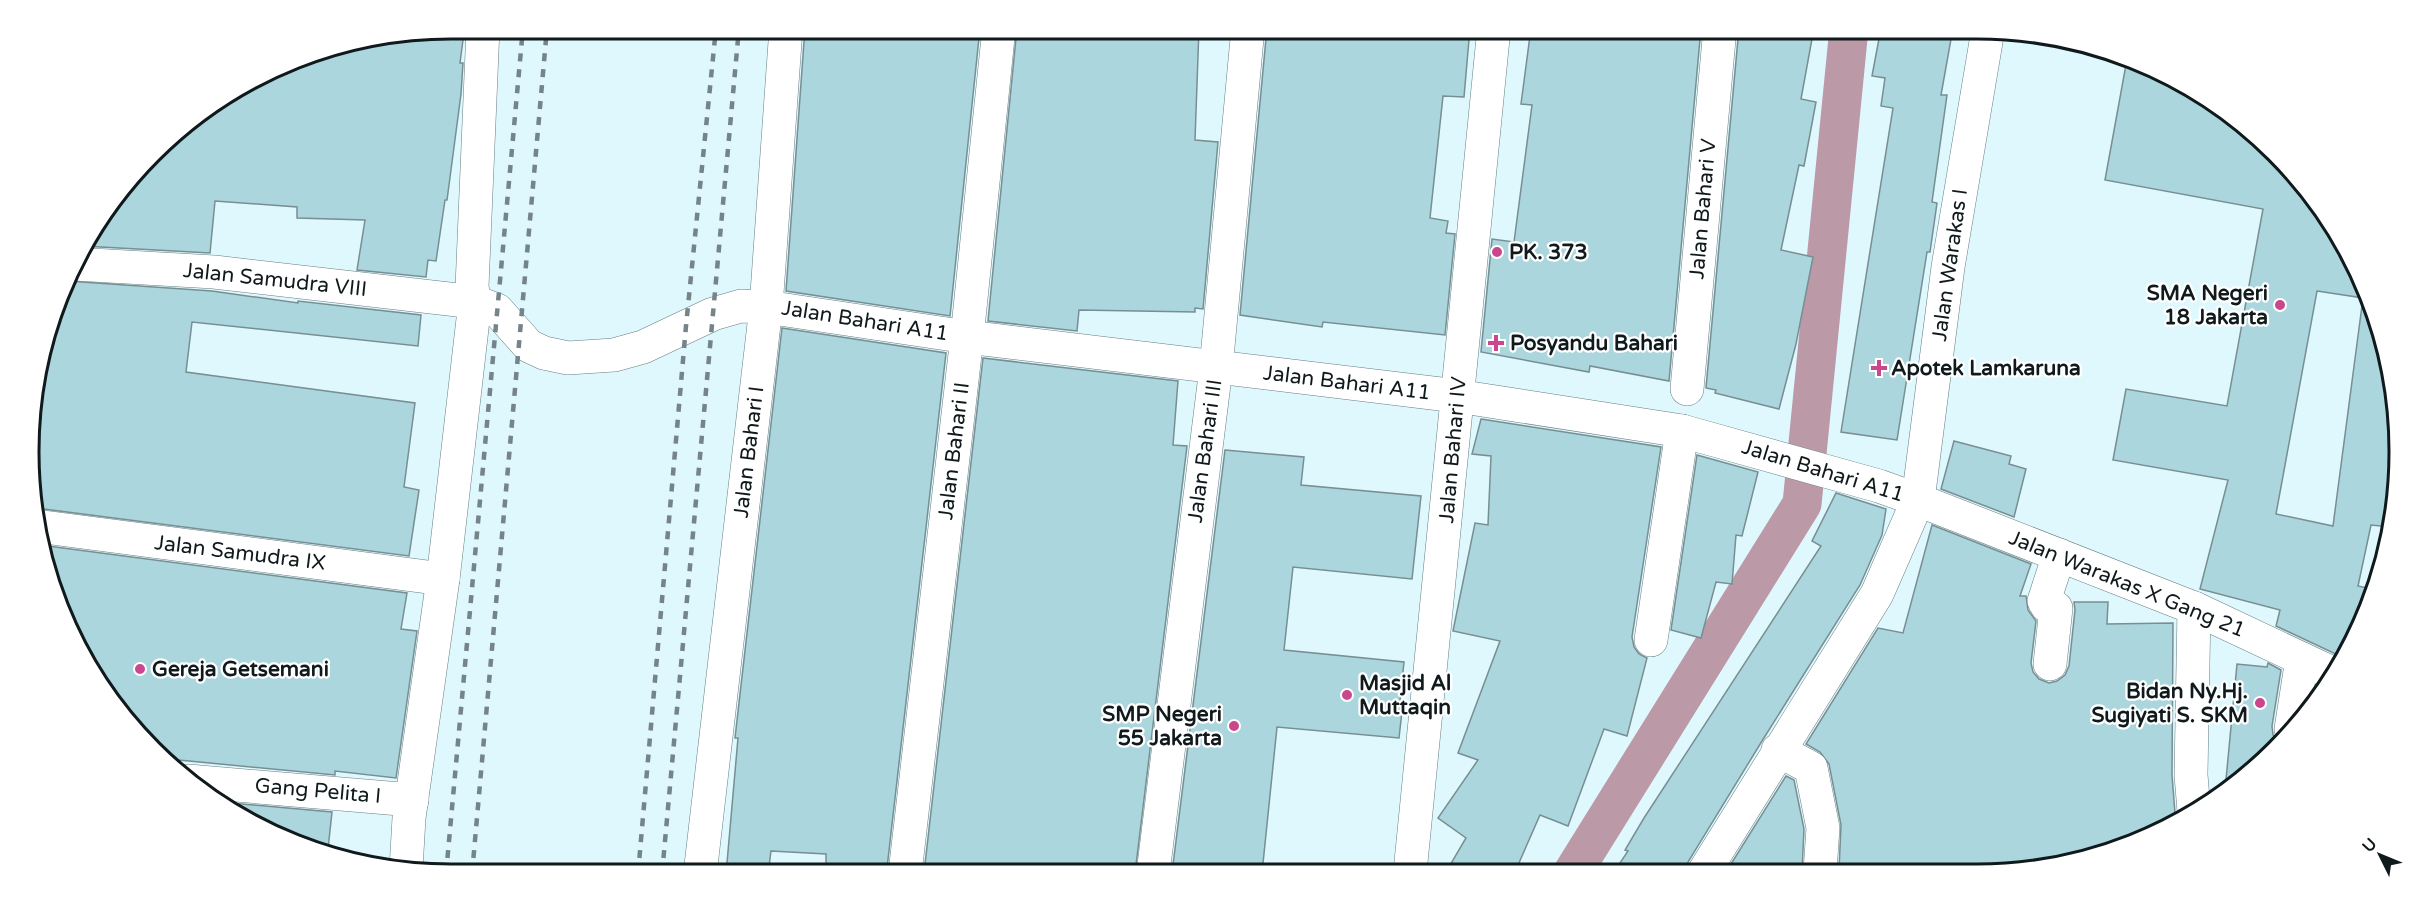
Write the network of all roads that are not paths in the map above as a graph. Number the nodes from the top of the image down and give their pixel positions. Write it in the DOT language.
graph roads {
  1 [pos="483,39"];
  2 [pos="785,39"];
  3 [pos="998,39"];
  4 [pos="1247,39"];
  5 [pos="1493,39"];
  6 [pos="1719,39"];
  7 [pos="1986,39"];
  8 [pos="84,265"];
  9 [pos="475,302"];
  10 [pos="766,307"];
  11 [pos="967,337"];
  12 [pos="1216,368"];
  13 [pos="1687,389"];
  14 [pos="1457,396"];
  15 [pos="1682,430"];
  16 [pos="1918,500"];
  17 [pos="46,527"];
  18 [pos="2059,555"];
  19 [pos="443,579"];
  20 [pos="2194,608"];
  21 [pos="1651,640"];
  22 [pos="2302,659"];
  23 [pos="2050,664"];
  24 [pos="2326,670"];
  25 [pos="2293,716"];
  26 [pos="1778,750"];
  27 [pos="205,782"];
  28 [pos="412,800"];
  29 [pos="2193,802"];
  30 [pos="407,861"];
  31 [pos="701,864"];
  32 [pos="906,864"];
  33 [pos="1154,864"];
  34 [pos="1411,864"];
  35 [pos="1709,864"];
  36 [pos="1820,864"];
  1 -- 9 [label="street"];
  2 -- 10 [label="street, Jalan Bahari I"];
  3 -- 11 [label="street, Jalan Bahari II"];
  4 -- 12 [label="street, Jalan Bahari III"];
  5 -- 14 [label="street, Jalan Bahari IV"];
  6 -- 13 [label="street, Jalan Bahari V"];
  7 -- 16 [label="street, Jalan Warakas I"];
  8 -- 9 [label="street, Jalan Samudra VIII"];
  9 -- 10 [label="street, Jalan Samudra VIII"];
  9 -- 19 [label="street"];
  10 -- 11 [label="street, Jalan Bahari A11"];
  10 -- 31 [label="street, Jalan Bahari I"];
  11 -- 12 [label="street, Jalan Bahari A11"];
  11 -- 32 [label="street, Jalan Bahari II"];
  12 -- 14 [label="street, Jalan Bahari A11"];
  12 -- 33 [label="street, Jalan Bahari III"];
  14 -- 15 [label="street, Jalan Bahari A11"];
  14 -- 34 [label="street, Jalan Bahari IV"];
  15 -- 16 [label="street, Jalan Bahari A11"];
  15 -- 21 [label="street"];
  16 -- 18 [label="street, Jalan Warakas X Gang 21"];
  16 -- 26 [label="street, Jalan Warakas I"];
  17 -- 19 [label="street, Jalan Samudra IX"];
  18 -- 20 [label="street, Jalan Warakas X Gang 21"];
  18 -- 23 [label="street"];
  19 -- 28 [label="street"];
  20 -- 22 [label="street, Jalan Warakas X Gang 21"];
  20 -- 29 [label="street"];
  22 -- 24 [label="street, Jalan Warakas X Gang 21"];
  22 -- 25 [label="street"];
  26 -- 35 [label="street, Jalan Warakas I"];
  26 -- 36 [label="street"];
  27 -- 28 [label="street, Gang Pelita I"];
  28 -- 30 [label="street"];
}
